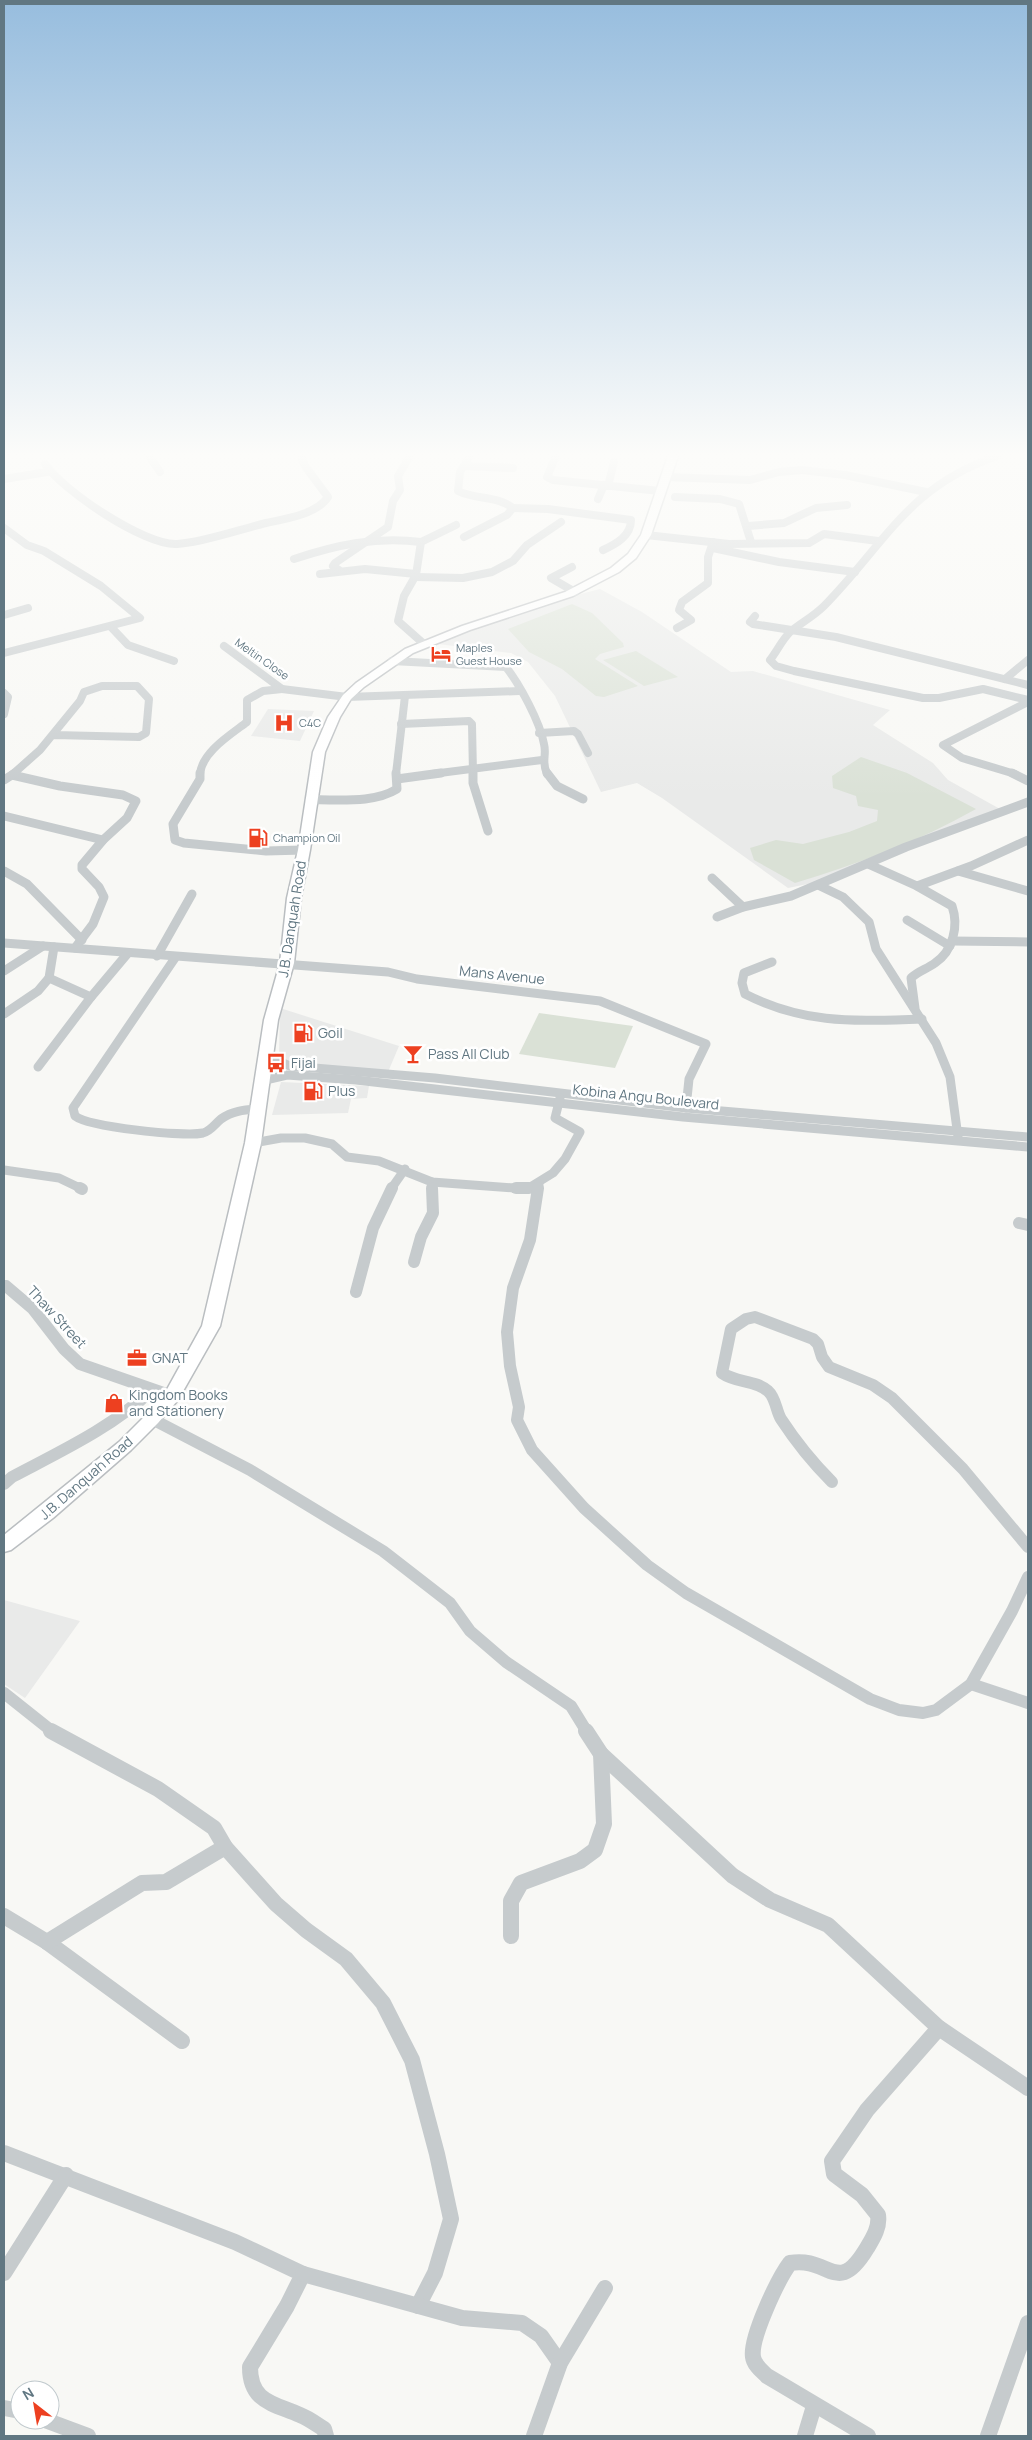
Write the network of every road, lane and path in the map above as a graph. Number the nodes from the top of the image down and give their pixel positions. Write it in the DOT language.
graph roads {
  1 [pos="75,570"];
  2 [pos="339,570"];
  3 [pos="344,570"];
  4 [pos="380,570"];
  5 [pos="417,570"];
  6 [pos="496,570"];
  7 [pos="567,570"];
  8 [pos="615,570"];
  9 [pos="708,570"];
  10 [pos="840,570"];
  11 [pos="855,572"];
  12 [pos="320,574"];
  13 [pos="416,575"];
  14 [pos="575,592"];
  15 [pos="28,608"];
  16 [pos="4,614"];
  17 [pos="755,616"];
  18 [pos="111,627"];
  19 [pos="677,628"];
  20 [pos="792,631"];
  21 [pos="424,644"];
  22 [pos="224,646"];
  23 [pos="4,653"];
  24 [pos="1028,660"];
  25 [pos="174,661"];
  26 [pos="392,661"];
  27 [pos="1025,668"];
  28 [pos="1005,679"];
  29 [pos="1028,685"];
  30 [pos="282,689"];
  31 [pos="519,691"];
  32 [pos="4,693"];
  33 [pos="405,696"];
  34 [pos="347,697"];
  35 [pos="1028,701"];
  36 [pos="4,714"];
  37 [pos="401,724"];
  38 [pos="539,732"];
  39 [pos="54,735"];
  40 [pos="588,753"];
  41 [pos="542,760"];
  42 [pos="472,770"];
  43 [pos="8,777"];
  44 [pos="397,779"];
  45 [pos="1028,781"];
  46 [pos="583,799"];
  47 [pos="310,800"];
  48 [pos="1028,802"];
  49 [pos="4,816"];
  50 [pos="488,831"];
  51 [pos="103,840"];
  52 [pos="1028,840"];
  53 [pos="304,850"];
  54 [pos="868,864"];
  55 [pos="4,871"];
  56 [pos="958,871"];
  57 [pos="712,878"];
  58 [pos="818,885"];
  59 [pos="917,886"];
  60 [pos="1028,892"];
  61 [pos="192,894"];
  62 [pos="743,907"];
  63 [pos="717,917"];
  64 [pos="907,920"];
  65 [pos="82,940"];
  66 [pos="1028,942"];
  67 [pos="4,943"];
  68 [pos="951,944"];
  69 [pos="49,946"];
  70 [pos="75,948"];
  71 [pos="128,953"];
  72 [pos="157,956"];
  73 [pos="175,958"];
  74 [pos="772,962"];
  75 [pos="287,963"];
  76 [pos="4,971"];
  77 [pos="49,978"];
  78 [pos="91,997"];
  79 [pos="914,1008"];
  80 [pos="4,1014"];
  81 [pos="922,1019"];
  82 [pos="265,1056"];
  83 [pos="38,1067"];
  84 [pos="289,1070"];
  85 [pos="261,1081"];
  86 [pos="560,1098"];
  87 [pos="686,1108"];
  88 [pos="257,1109"];
  89 [pos="958,1136"];
  90 [pos="1028,1137"];
  91 [pos="253,1143"];
  92 [pos="1028,1147"];
  93 [pos="405,1169"];
  94 [pos="4,1170"];
  95 [pos="432,1182"];
  96 [pos="539,1184"];
  97 [pos="82,1189"];
  98 [pos="414,1262"];
  99 [pos="6,1286"];
  100 [pos="356,1292"];
  101 [pos="152,1390"];
  102 [pos="172,1396"];
  103 [pos="152,1419"];
  104 [pos="832,1482"];
  105 [pos="4,1484"];
  106 [pos="4,1545"];
  107 [pos="1028,1547"];
  108 [pos="1028,1577"];
  109 [pos="971,1684"];
  110 [pos="4,1693"];
  111 [pos="1028,1703"];
  112 [pos="601,1754"];
  113 [pos="225,1847"];
  114 [pos="4,1916"];
  115 [pos="511,1936"];
  116 [pos="47,1942"];
  117 [pos="939,2028"];
  118 [pos="182,2041"];
  119 [pos="1028,2088"];
  120 [pos="4,2153"];
  121 [pos="66,2175"];
  122 [pos="4,2273"];
  123 [pos="303,2274"];
  124 [pos="606,2288"];
  125 [pos="418,2306"];
  126 [pos="1028,2323"];
  127 [pos="560,2363"];
  128 [pos="814,2406"];
  129 [pos="60,2426"];
  130 [pos="88,2436"];
  131 [pos="326,2436"];
  132 [pos="534,2436"];
  133 [pos="805,2436"];
  134 [pos="868,2436"];
  135 [pos="988,2436"];
  1 -- 18 [label="street"];
  2 -- 3 [label="street"];
  2 -- 12 [label="street"];
  4 -- 13 [label="street"];
  5 -- 13 [label="street"];
  6 -- 13 [label="street"];
  7 -- 14 [label="street"];
  8 -- 14 [label="highway, J.B. Danquah Road"];
  9 -- 19 [label="street"];
  10 -- 11 [label="street"];
  11 -- 20 [label="street"];
  13 -- 21 [label="street"];
  14 -- 21 [label="highway, J.B. Danquah Road"];
  15 -- 16 [label="street"];
  17 -- 20 [label="street"];
  18 -- 23 [label="street"];
  18 -- 25 [label="street"];
  20 -- 28 [label="street"];
  20 -- 35 [label="street"];
  21 -- 26 [label="highway, J.B. Danquah Road"];
  22 -- 30 [label="street, Meltin Close"];
  24 -- 27 [label="street"];
  26 -- 31 [label="street"];
  26 -- 34 [label="highway, J.B. Danquah Road"];
  27 -- 28 [label="street"];
  28 -- 29 [label="street"];
  30 -- 34 [label="street, Meltin Close"];
  30 -- 53 [label="street"];
  31 -- 33 [label="street, Meltin Close"];
  31 -- 38 [label="street"];
  32 -- 36 [label="street"];
  33 -- 34 [label="street, Meltin Close"];
  33 -- 37 [label="street"];
  34 -- 47 [label="highway, J.B. Danquah Road"];
  35 -- 45 [label="street"];
  37 -- 42 [label="street"];
  37 -- 44 [label="street"];
  38 -- 40 [label="street"];
  38 -- 41 [label="street"];
  39 -- 39 [label="street"];
  39 -- 43 [label="street"];
  41 -- 42 [label="street"];
  41 -- 46 [label="street"];
  42 -- 44 [label="street"];
  42 -- 50 [label="street"];
  43 -- 51 [label="street"];
  44 -- 47 [label="street"];
  47 -- 53 [label="highway, J.B. Danquah Road"];
  48 -- 54 [label="street"];
  49 -- 51 [label="street"];
  51 -- 65 [label="street"];
  52 -- 56 [label="street"];
  53 -- 75 [label="highway, J.B. Danquah Road"];
  54 -- 58 [label="street"];
  54 -- 59 [label="street"];
  55 -- 65 [label="street"];
  56 -- 59 [label="street"];
  56 -- 60 [label="street"];
  57 -- 62 [label="street"];
  58 -- 62 [label="street"];
  58 -- 79 [label="street"];
  59 -- 68 [label="street"];
  61 -- 72 [label="street"];
  62 -- 63 [label="street"];
  64 -- 68 [label="street"];
  65 -- 70 [label="street"];
  66 -- 68 [label="street"];
  67 -- 69 [label="street, Mans Avenue"];
  68 -- 79 [label="street"];
  69 -- 70 [label="street, Mans Avenue"];
  69 -- 76 [label="street"];
  69 -- 77 [label="street"];
  70 -- 71 [label="street, Mans Avenue"];
  71 -- 72 [label="street, Mans Avenue"];
  71 -- 78 [label="street"];
  72 -- 73 [label="street, Mans Avenue"];
  73 -- 75 [label="street, Mans Avenue"];
  73 -- 88 [label="street"];
  74 -- 81 [label="street"];
  75 -- 82 [label="highway, J.B. Danquah Road"];
  75 -- 87 [label="street, Mans Avenue"];
  77 -- 78 [label="street"];
  77 -- 80 [label="street"];
  78 -- 83 [label="street"];
  79 -- 81 [label="street"];
  81 -- 89 [label="street"];
  82 -- 84 [label="street, Kobina Angu Boulevard"];
  82 -- 85 [label="highway, J.B. Danquah Road"];
  84 -- 85 [label="street, Kobina Angu Boulevard"];
  84 -- 86 [label="street, Kobina Angu Boulevard"];
  85 -- 88 [label="highway, J.B. Danquah Road"];
  86 -- 87 [label="street, Kobina Angu Boulevard"];
  86 -- 89 [label="street, Kobina Angu Boulevard"];
  86 -- 96 [label="street"];
  87 -- 89 [label="street, Kobina Angu Boulevard"];
  88 -- 91 [label="highway, J.B. Danquah Road"];
  89 -- 90 [label="street, Kobina Angu Boulevard"];
  89 -- 92 [label="street, Kobina Angu Boulevard"];
  91 -- 93 [label="street"];
  91 -- 102 [label="highway, J.B. Danquah Road"];
  93 -- 95 [label="street"];
  93 -- 100 [label="street"];
  94 -- 97 [label="street"];
  95 -- 96 [label="street"];
  95 -- 98 [label="street"];
  96 -- 109 [label="street"];
  99 -- 101 [label="street, Thaw Street"];
  101 -- 102 [label="street, Thaw Street"];
  101 -- 105 [label="street"];
  102 -- 103 [label="highway, J.B. Danquah Road"];
  103 -- 106 [label="highway, J.B. Danquah Road"];
  103 -- 112 [label="street"];
  104 -- 107 [label="street"];
  108 -- 109 [label="street"];
  109 -- 111 [label="street"];
  110 -- 113 [label="street"];
  112 -- 115 [label="street"];
  112 -- 117 [label="street"];
  113 -- 116 [label="street"];
  113 -- 125 [label="street"];
  114 -- 116 [label="street"];
  116 -- 118 [label="street"];
  117 -- 119 [label="street"];
  117 -- 128 [label="street"];
  120 -- 121 [label="street"];
  121 -- 122 [label="street"];
  121 -- 123 [label="street"];
  123 -- 125 [label="street"];
  123 -- 131 [label="street"];
  124 -- 127 [label="street"];
  125 -- 127 [label="street"];
  126 -- 135 [label="street"];
  127 -- 132 [label="street"];
  128 -- 133 [label="street"];
  128 -- 134 [label="street"];
  129 -- 130 [label="street"];
}
